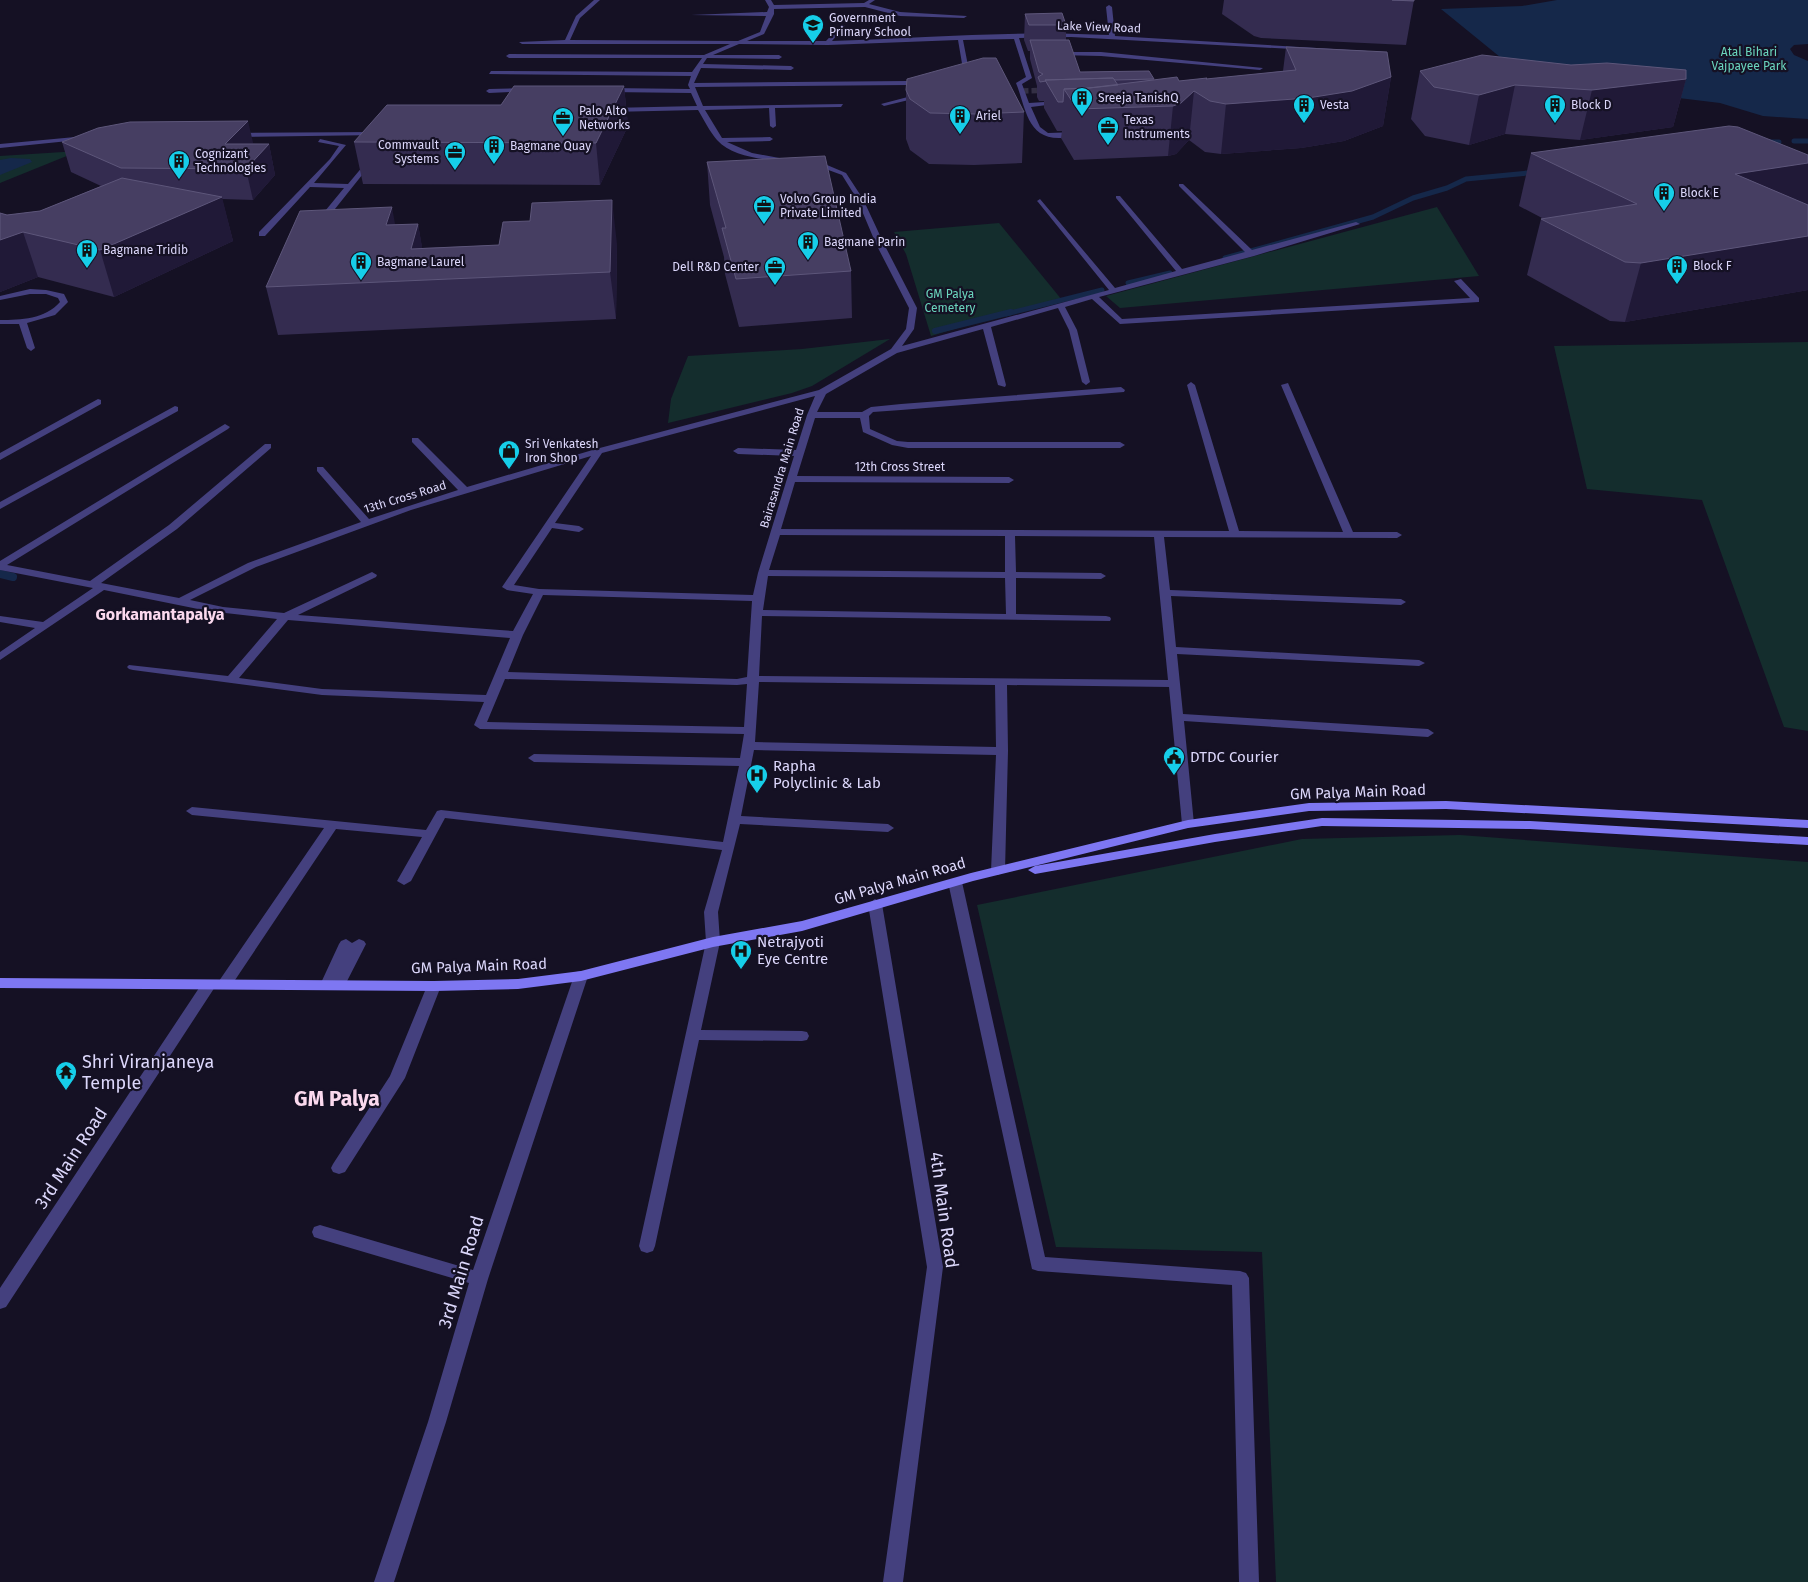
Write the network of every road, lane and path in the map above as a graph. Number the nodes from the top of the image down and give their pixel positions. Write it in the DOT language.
graph roads {
  1 [pos="597,0"];
  2 [pos="768,0"];
  3 [pos="872,0"];
  4 [pos="865,5"];
  5 [pos="1109,7"];
  6 [pos="772,11"];
  7 [pos="694,16"];
  8 [pos="964,16"];
  9 [pos="842,26"];
  10 [pos="1016,36"];
  11 [pos="1112,37"];
  12 [pos="960,39"];
  13 [pos="522,42"];
  14 [pos="567,42"];
  15 [pos="742,42"];
  16 [pos="828,42"];
  17 [pos="1170,43"];
  18 [pos="1365,50"];
  19 [pos="1024,54"];
  20 [pos="1033,54"];
  21 [pos="1053,54"];
  22 [pos="509,56"];
  23 [pos="592,56"];
  24 [pos="706,56"];
  25 [pos="779,57"];
  26 [pos="1160,59"];
  27 [pos="698,66"];
  28 [pos="791,68"];
  29 [pos="1260,68"];
  30 [pos="491,73"];
  31 [pos="583,74"];
  32 [pos="694,74"];
  33 [pos="578,82"];
  34 [pos="908,83"];
  35 [pos="692,88"];
  36 [pos="969,89"];
  37 [pos="489,90"];
  38 [pos="536,90"];
  39 [pos="603,90"];
  40 [pos="930,93"];
  41 [pos="1038,98"];
  42 [pos="1025,99"];
  43 [pos="1065,103"];
  44 [pos="884,104"];
  45 [pos="841,105"];
  46 [pos="772,107"];
  47 [pos="701,109"];
  48 [pos="602,110"];
  49 [pos="773,126"];
  50 [pos="351,134"];
  51 [pos="384,134"];
  52 [pos="1086,134"];
  53 [pos="91,138"];
  54 [pos="770,139"];
  55 [pos="720,140"];
  56 [pos="343,145"];
  57 [pos="0,146"];
  58 [pos="89,146"];
  59 [pos="352,148"];
  60 [pos="0,152"];
  61 [pos="375,155"];
  62 [pos="800,162"];
  63 [pos="808,164"];
  64 [pos="308,185"];
  65 [pos="1181,185"];
  66 [pos="350,186"];
  67 [pos="1118,197"];
  68 [pos="1040,201"];
  69 [pos="1356,224"];
  70 [pos="312,231"];
  71 [pos="262,234"];
  72 [pos="1251,254"];
  73 [pos="1181,273"];
  74 [pos="1458,281"];
  75 [pos="1113,290"];
  76 [pos="1093,296"];
  77 [pos="0,298"];
  78 [pos="1060,305"];
  79 [pos="22,321"];
  80 [pos="0,322"];
  81 [pos="986,325"];
  82 [pos="31,348"];
  83 [pos="894,351"];
  84 [pos="1086,382"];
  85 [pos="1002,385"];
  86 [pos="1190,385"];
  87 [pos="1285,385"];
  88 [pos="1121,390"];
  89 [pos="822,392"];
  90 [pos="98,402"];
  91 [pos="176,408"];
  92 [pos="811,415"];
  93 [pos="864,415"];
  94 [pos="225,427"];
  95 [pos="415,440"];
  96 [pos="1120,445"];
  97 [pos="268,446"];
  98 [pos="600,451"];
  99 [pos="738,451"];
  100 [pos="800,453"];
  101 [pos="0,457"];
  102 [pos="320,469"];
  103 [pos="790,479"];
  104 [pos="1009,480"];
  105 [pos="466,492"];
  106 [pos="0,506"];
  107 [pos="366,522"];
  108 [pos="549,525"];
  109 [pos="580,529"];
  110 [pos="776,532"];
  111 [pos="1010,535"];
  112 [pos="1159,535"];
  113 [pos="1235,535"];
  114 [pos="1349,535"];
  115 [pos="1397,535"];
  116 [pos="0,566"];
  117 [pos="762,573"];
  118 [pos="372,575"];
  119 [pos="1010,575"];
  120 [pos="1101,576"];
  121 [pos="98,585"];
  122 [pos="539,592"];
  123 [pos="1164,593"];
  124 [pos="758,598"];
  125 [pos="180,601"];
  126 [pos="1401,602"];
  127 [pos="757,613"];
  128 [pos="286,617"];
  129 [pos="1011,618"];
  130 [pos="0,619"];
  131 [pos="1106,619"];
  132 [pos="45,626"];
  133 [pos="517,635"];
  134 [pos="1171,650"];
  135 [pos="0,657"];
  136 [pos="1419,663"];
  137 [pos="133,667"];
  138 [pos="500,675"];
  139 [pos="754,678"];
  140 [pos="230,680"];
  141 [pos="1001,681"];
  142 [pos="1174,684"];
  143 [pos="490,698"];
  144 [pos="1176,716"];
  145 [pos="750,731"];
  146 [pos="1428,733"];
  147 [pos="749,746"];
  148 [pos="1002,751"];
  149 [pos="534,758"];
  150 [pos="746,762"];
  151 [pos="192,811"];
  152 [pos="734,820"];
  153 [pos="333,824"];
  154 [pos="1188,824"];
  155 [pos="1808,824"];
  156 [pos="888,828"];
  157 [pos="430,834"];
  158 [pos="1808,841"];
  159 [pos="729,847"];
  160 [pos="998,871"];
  161 [pos="963,880"];
  162 [pos="404,881"];
  163 [pos="875,904"];
  164 [pos="713,942"];
  165 [pos="352,944"];
  166 [pos="581,976"];
  167 [pos="0,982"];
  168 [pos="224,985"];
  169 [pos="333,985"];
  170 [pos="208,986"];
  171 [pos="434,986"];
  172 [pos="693,1035"];
  173 [pos="802,1036"];
  174 [pos="339,1168"];
  175 [pos="320,1232"];
  176 [pos="647,1246"];
  177 [pos="479,1279"];
  178 [pos="0,1302"];
  179 [pos="384,1582"];
  180 [pos="893,1582"];
  181 [pos="1249,1582"];
  1 -- 14 [label="street"];
  2 -- 6 [label="street"];
  3 -- 4 [label="street"];
  4 -- 6 [label="street"];
  4 -- 8 [label="street"];
  5 -- 11 [label="street"];
  6 -- 7 [label="street"];
  6 -- 15 [label="street"];
  9 -- 16 [label="street"];
  10 -- 11 [label="street, Lake View Road"];
  10 -- 12 [label="street, Lake View Road"];
  10 -- 19 [label="street"];
  11 -- 18 [label="street, Lake View Road"];
  12 -- 16 [label="street, Lake View Road"];
  12 -- 36 [label="street"];
  13 -- 14 [label="street, Lake View Road"];
  14 -- 15 [label="street, Lake View Road"];
  15 -- 16 [label="street, Lake View Road"];
  15 -- 24 [label="street"];
  17 -- 26 [label="street"];
  19 -- 20 [label="street"];
  19 -- 42 [label="street"];
  21 -- 26 [label="street"];
  22 -- 23 [label="street"];
  23 -- 24 [label="street"];
  23 -- 31 [label="street"];
  24 -- 25 [label="street"];
  24 -- 27 [label="street"];
  26 -- 29 [label="street"];
  27 -- 28 [label="street"];
  27 -- 32 [label="street"];
  30 -- 31 [label="street"];
  31 -- 32 [label="street"];
  31 -- 33 [label="street"];
  32 -- 35 [label="street"];
  34 -- 35 [label="street"];
  35 -- 39 [label="street"];
  35 -- 47 [label="street"];
  37 -- 38 [label="street"];
  40 -- 44 [label="street"];
  41 -- 42 [label="street"];
  42 -- 43 [label="street"];
  42 -- 52 [label="street"];
  45 -- 46 [label="street"];
  46 -- 47 [label="street"];
  46 -- 49 [label="street"];
  47 -- 48 [label="street"];
  47 -- 55 [label="street"];
  50 -- 51 [label="street"];
  50 -- 56 [label="street"];
  50 -- 56 [label="street"];
  53 -- 57 [label="street"];
  54 -- 55 [label="street"];
  55 -- 62 [label="street"];
  56 -- 59 [label="street"];
  56 -- 64 [label="street"];
  58 -- 60 [label="street"];
  61 -- 66 [label="street"];
  63 -- 83 [label="street"];
  64 -- 66 [label="street"];
  64 -- 71 [label="street"];
  65 -- 72 [label="street"];
  66 -- 70 [label="street"];
  67 -- 73 [label="street"];
  68 -- 75 [label="street"];
  69 -- 72 [label="street"];
  72 -- 73 [label="street"];
  73 -- 75 [label="street"];
  74 -- 76 [label="street"];
  75 -- 76 [label="street"];
  76 -- 78 [label="street"];
  77 -- 79 [label="street"];
  78 -- 81 [label="street"];
  78 -- 84 [label="street"];
  79 -- 80 [label="street"];
  79 -- 82 [label="street"];
  81 -- 83 [label="street"];
  81 -- 85 [label="street"];
  83 -- 89 [label="street"];
  86 -- 113 [label="street"];
  87 -- 114 [label="street"];
  88 -- 93 [label="street"];
  89 -- 92 [label="street, Bairasandra Main Road"];
  89 -- 98 [label="street, 13th Cross Road"];
  90 -- 101 [label="street"];
  91 -- 106 [label="street"];
  92 -- 93 [label="street"];
  92 -- 100 [label="street, Bairasandra Main Road"];
  93 -- 96 [label="street"];
  94 -- 116 [label="street"];
  95 -- 105 [label="street"];
  97 -- 121 [label="street"];
  98 -- 105 [label="street, 13th Cross Road"];
  98 -- 108 [label="street"];
  99 -- 100 [label="street"];
  100 -- 103 [label="street, Bairasandra Main Road"];
  102 -- 107 [label="street"];
  103 -- 104 [label="street, 12th Cross Street"];
  103 -- 110 [label="street, Bairasandra Main Road"];
  105 -- 107 [label="street, 13th Cross Road"];
  107 -- 125 [label="street, 13th Cross Road"];
  108 -- 109 [label="street"];
  108 -- 122 [label="street"];
  110 -- 111 [label="street"];
  110 -- 117 [label="street, Bairasandra Main Road"];
  111 -- 112 [label="street"];
  111 -- 119 [label="street"];
  112 -- 113 [label="street"];
  112 -- 123 [label="street"];
  113 -- 114 [label="street"];
  114 -- 115 [label="street"];
  116 -- 121 [label="street"];
  117 -- 119 [label="street"];
  117 -- 124 [label="street, Bairasandra Main Road"];
  118 -- 128 [label="street"];
  119 -- 120 [label="street"];
  119 -- 129 [label="street"];
  121 -- 125 [label="street"];
  121 -- 132 [label="street"];
  122 -- 124 [label="street"];
  122 -- 133 [label="street"];
  123 -- 126 [label="street"];
  123 -- 134 [label="street"];
  124 -- 127 [label="street, Bairasandra Main Road"];
  125 -- 128 [label="street"];
  127 -- 129 [label="street"];
  127 -- 139 [label="street, Bairasandra Main Road"];
  128 -- 133 [label="street"];
  128 -- 140 [label="street"];
  129 -- 131 [label="street"];
  130 -- 132 [label="street"];
  132 -- 135 [label="street"];
  133 -- 138 [label="street"];
  134 -- 136 [label="street"];
  134 -- 142 [label="street"];
  137 -- 140 [label="street"];
  138 -- 139 [label="street"];
  138 -- 143 [label="street"];
  139 -- 141 [label="street"];
  139 -- 145 [label="street, Bairasandra Main Road"];
  140 -- 143 [label="street"];
  141 -- 142 [label="street"];
  141 -- 148 [label="street"];
  142 -- 144 [label="street"];
  143 -- 145 [label="street"];
  144 -- 146 [label="street"];
  144 -- 154 [label="street"];
  145 -- 147 [label="street, Bairasandra Main Road"];
  147 -- 148 [label="street"];
  147 -- 150 [label="street, Bairasandra Main Road"];
  148 -- 160 [label="street"];
  149 -- 150 [label="street"];
  150 -- 152 [label="street, Bairasandra Main Road"];
  151 -- 153 [label="street"];
  152 -- 156 [label="street"];
  152 -- 159 [label="street, Bairasandra Main Road"];
  153 -- 157 [label="street"];
  153 -- 168 [label="street"];
  154 -- 155 [label="main road, GM Palya Main Road"];
  154 -- 160 [label="main road, GM Palya Main Road"];
  157 -- 159 [label="street"];
  157 -- 162 [label="street"];
  158 -- 161 [label="main road"];
  159 -- 164 [label="street, Bairasandra Main Road"];
  160 -- 161 [label="main road, GM Palya Main Road"];
  161 -- 163 [label="main road, GM Palya Main Road"];
  161 -- 181 [label="street"];
  163 -- 164 [label="main road, GM Palya Main Road"];
  163 -- 180 [label="street, 4th Main Road"];
  164 -- 166 [label="main road, GM Palya Main Road"];
  164 -- 172 [label="street, Bairasandra Main Road"];
  165 -- 169 [label="street"];
  166 -- 171 [label="main road, GM Palya Main Road"];
  166 -- 177 [label="street, 3rd Main Road"];
  167 -- 170 [label="main road, GM Palya Main Road"];
  168 -- 169 [label="main road, GM Palya Main Road"];
  168 -- 170 [label="main road, GM Palya Main Road"];
  169 -- 171 [label="main road, GM Palya Main Road"];
  170 -- 178 [label="street, 3rd Main Road"];
  171 -- 174 [label="street"];
  172 -- 173 [label="street"];
  172 -- 176 [label="street, Bairasandra Main Road"];
  175 -- 177 [label="street"];
  177 -- 179 [label="street, 3rd Main Road"];
}
